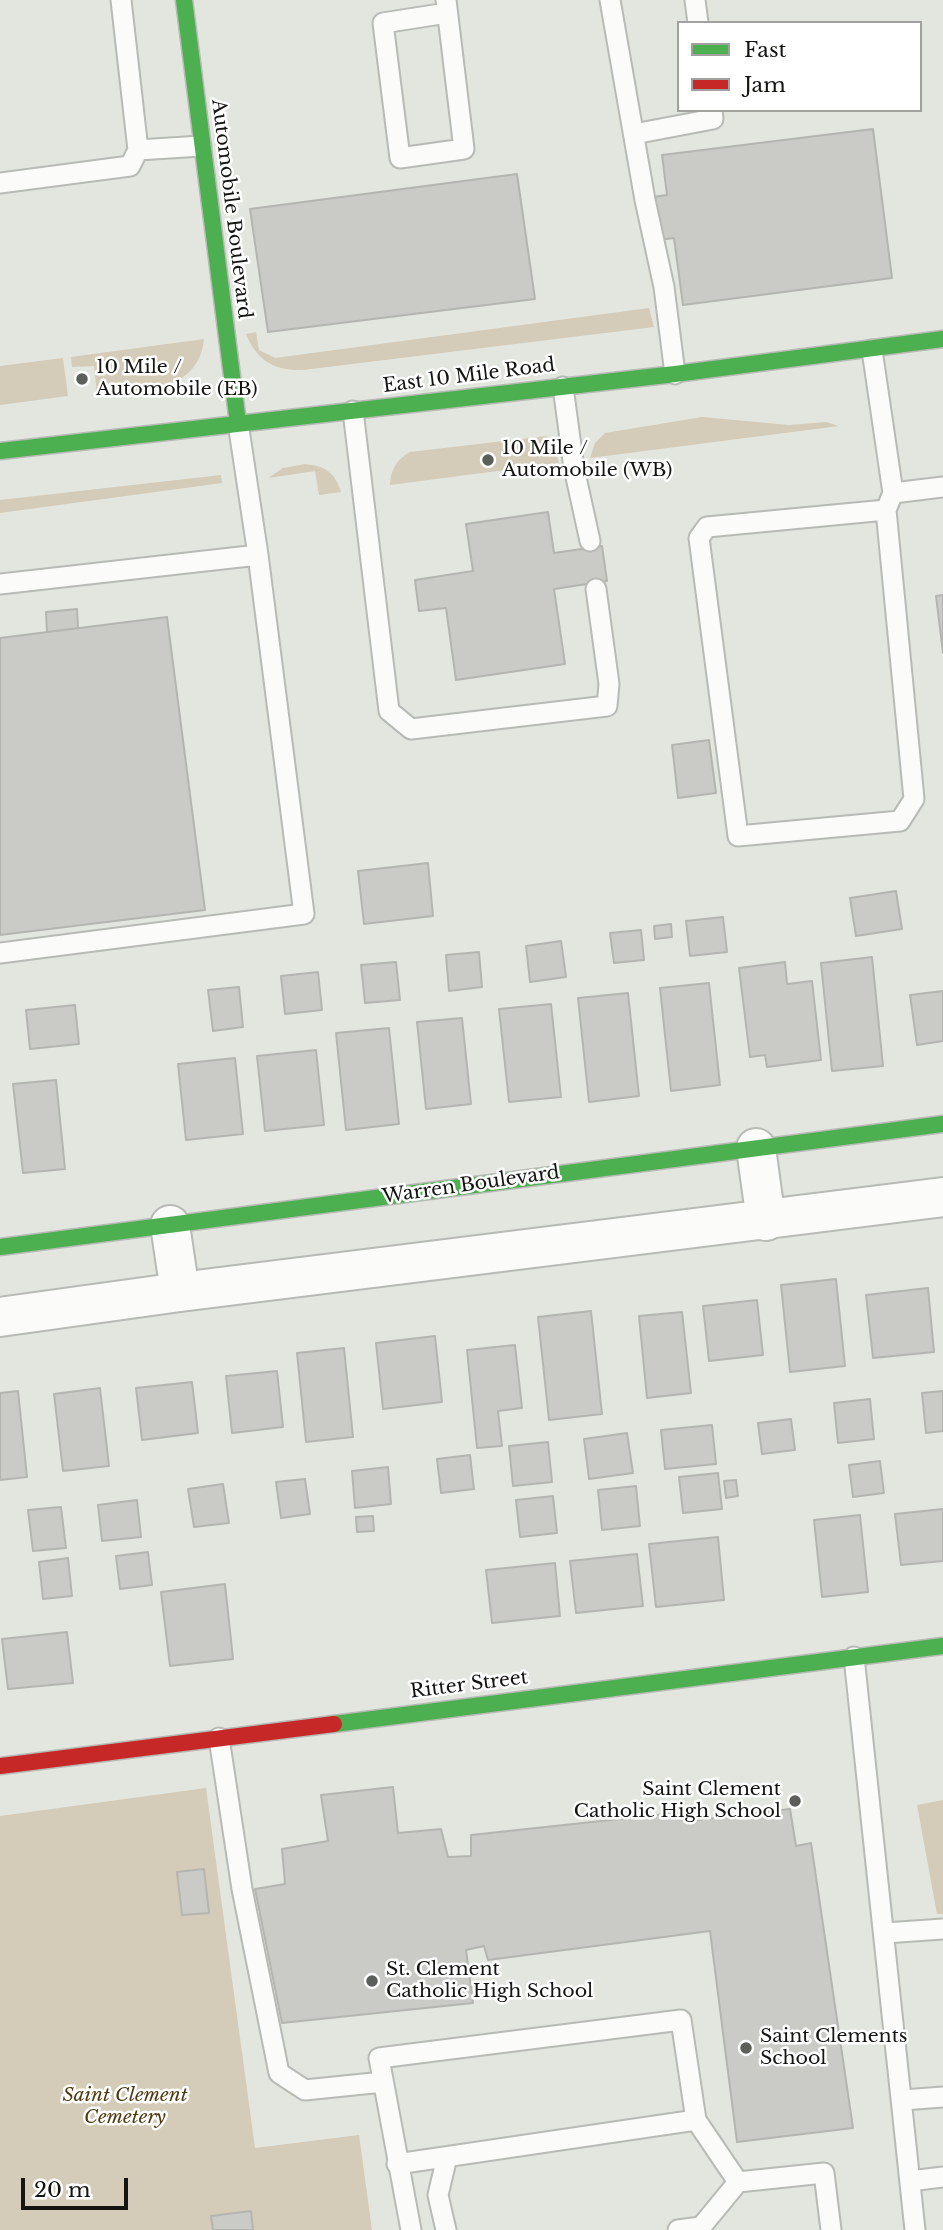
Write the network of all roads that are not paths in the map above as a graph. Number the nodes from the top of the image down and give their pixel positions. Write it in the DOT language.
graph roads {
  1 [pos="121,0"];
  2 [pos="184,0"];
  3 [pos="610,0"];
  4 [pos="695,0"];
  5 [pos="447,6"];
  6 [pos="698,21"];
  7 [pos="712,112"];
  8 [pos="634,134"];
  9 [pos="201,146"];
  10 [pos="138,150"];
  11 [pos="0,183"];
  12 [pos="943,340"];
  13 [pos="872,349"];
  14 [pos="675,374"];
  15 [pos="563,387"];
  16 [pos="353,411"];
  17 [pos="238,423"];
  18 [pos="0,451"];
  19 [pos="943,487"];
  20 [pos="889,501"];
  21 [pos="590,541"];
  22 [pos="258,555"];
  23 [pos="0,584"];
  24 [pos="596,589"];
  25 [pos="0,953"];
  26 [pos="943,1124"];
  27 [pos="756,1148"];
  28 [pos="943,1197"];
  29 [pos="766,1221"];
  30 [pos="170,1225"];
  31 [pos="0,1247"];
  32 [pos="180,1292"];
  33 [pos="0,1317"];
  34 [pos="943,1646"];
  35 [pos="854,1657"];
  36 [pos="219,1738"];
  37 [pos="0,1766"];
  38 [pos="943,1930"];
  39 [pos="885,1933"];
  40 [pos="383,2082"];
  41 [pos="943,2097"];
  42 [pos="903,2100"];
  43 [pos="696,2120"];
  44 [pos="447,2157"];
  45 [pos="397,2164"];
  46 [pos="943,2177"];
  47 [pos="910,2181"];
  48 [pos="738,2182"];
  49 [pos="411,2230"];
  50 [pos="446,2230"];
  51 [pos="678,2230"];
  52 [pos="831,2230"];
  53 [pos="915,2230"];
  1 -- 10 [label="lane"];
  2 -- 9 [label="street, Automobile Boulevard"];
  3 -- 8 [label="lane"];
  4 -- 6 [label="lane"];
  5 -- 5 [label="lane"];
  7 -- 8 [label="lane"];
  8 -- 14 [label="lane"];
  9 -- 10 [label="lane"];
  9 -- 17 [label="street, Automobile Boulevard"];
  10 -- 11 [label="lane"];
  12 -- 13 [label="street, East 10 Mile Road"];
  13 -- 14 [label="street, East 10 Mile Road"];
  13 -- 20 [label="lane"];
  14 -- 15 [label="street, East 10 Mile Road"];
  15 -- 16 [label="street, East 10 Mile Road"];
  15 -- 21 [label="lane"];
  16 -- 17 [label="street, East 10 Mile Road"];
  16 -- 24 [label="lane"];
  17 -- 18 [label="street, East 10 Mile Road"];
  17 -- 22 [label="lane"];
  19 -- 20 [label="lane"];
  20 -- 20 [label="lane"];
  22 -- 23 [label="lane"];
  22 -- 25 [label="lane"];
  26 -- 27 [label="street, Warren Boulevard"];
  27 -- 29 [label="street"];
  27 -- 30 [label="street, Warren Boulevard"];
  28 -- 29 [label="street"];
  29 -- 32 [label="street"];
  30 -- 31 [label="street, Warren Boulevard"];
  30 -- 32 [label="street"];
  32 -- 33 [label="street"];
  34 -- 35 [label="street, Ritter Street"];
  35 -- 36 [label="street, Ritter Street"];
  35 -- 39 [label="lane"];
  36 -- 37 [label="street, Ritter Street"];
  36 -- 40 [label="lane"];
  38 -- 39 [label="lane"];
  39 -- 42 [label="lane"];
  40 -- 43 [label="lane"];
  40 -- 45 [label="lane"];
  41 -- 42 [label="lane"];
  42 -- 47 [label="lane"];
  43 -- 44 [label="lane"];
  43 -- 48 [label="lane"];
  44 -- 45 [label="lane"];
  44 -- 50 [label="lane"];
  45 -- 49 [label="lane"];
  46 -- 47 [label="lane"];
  47 -- 53 [label="lane"];
  48 -- 51 [label="lane"];
  48 -- 52 [label="lane"];
}
